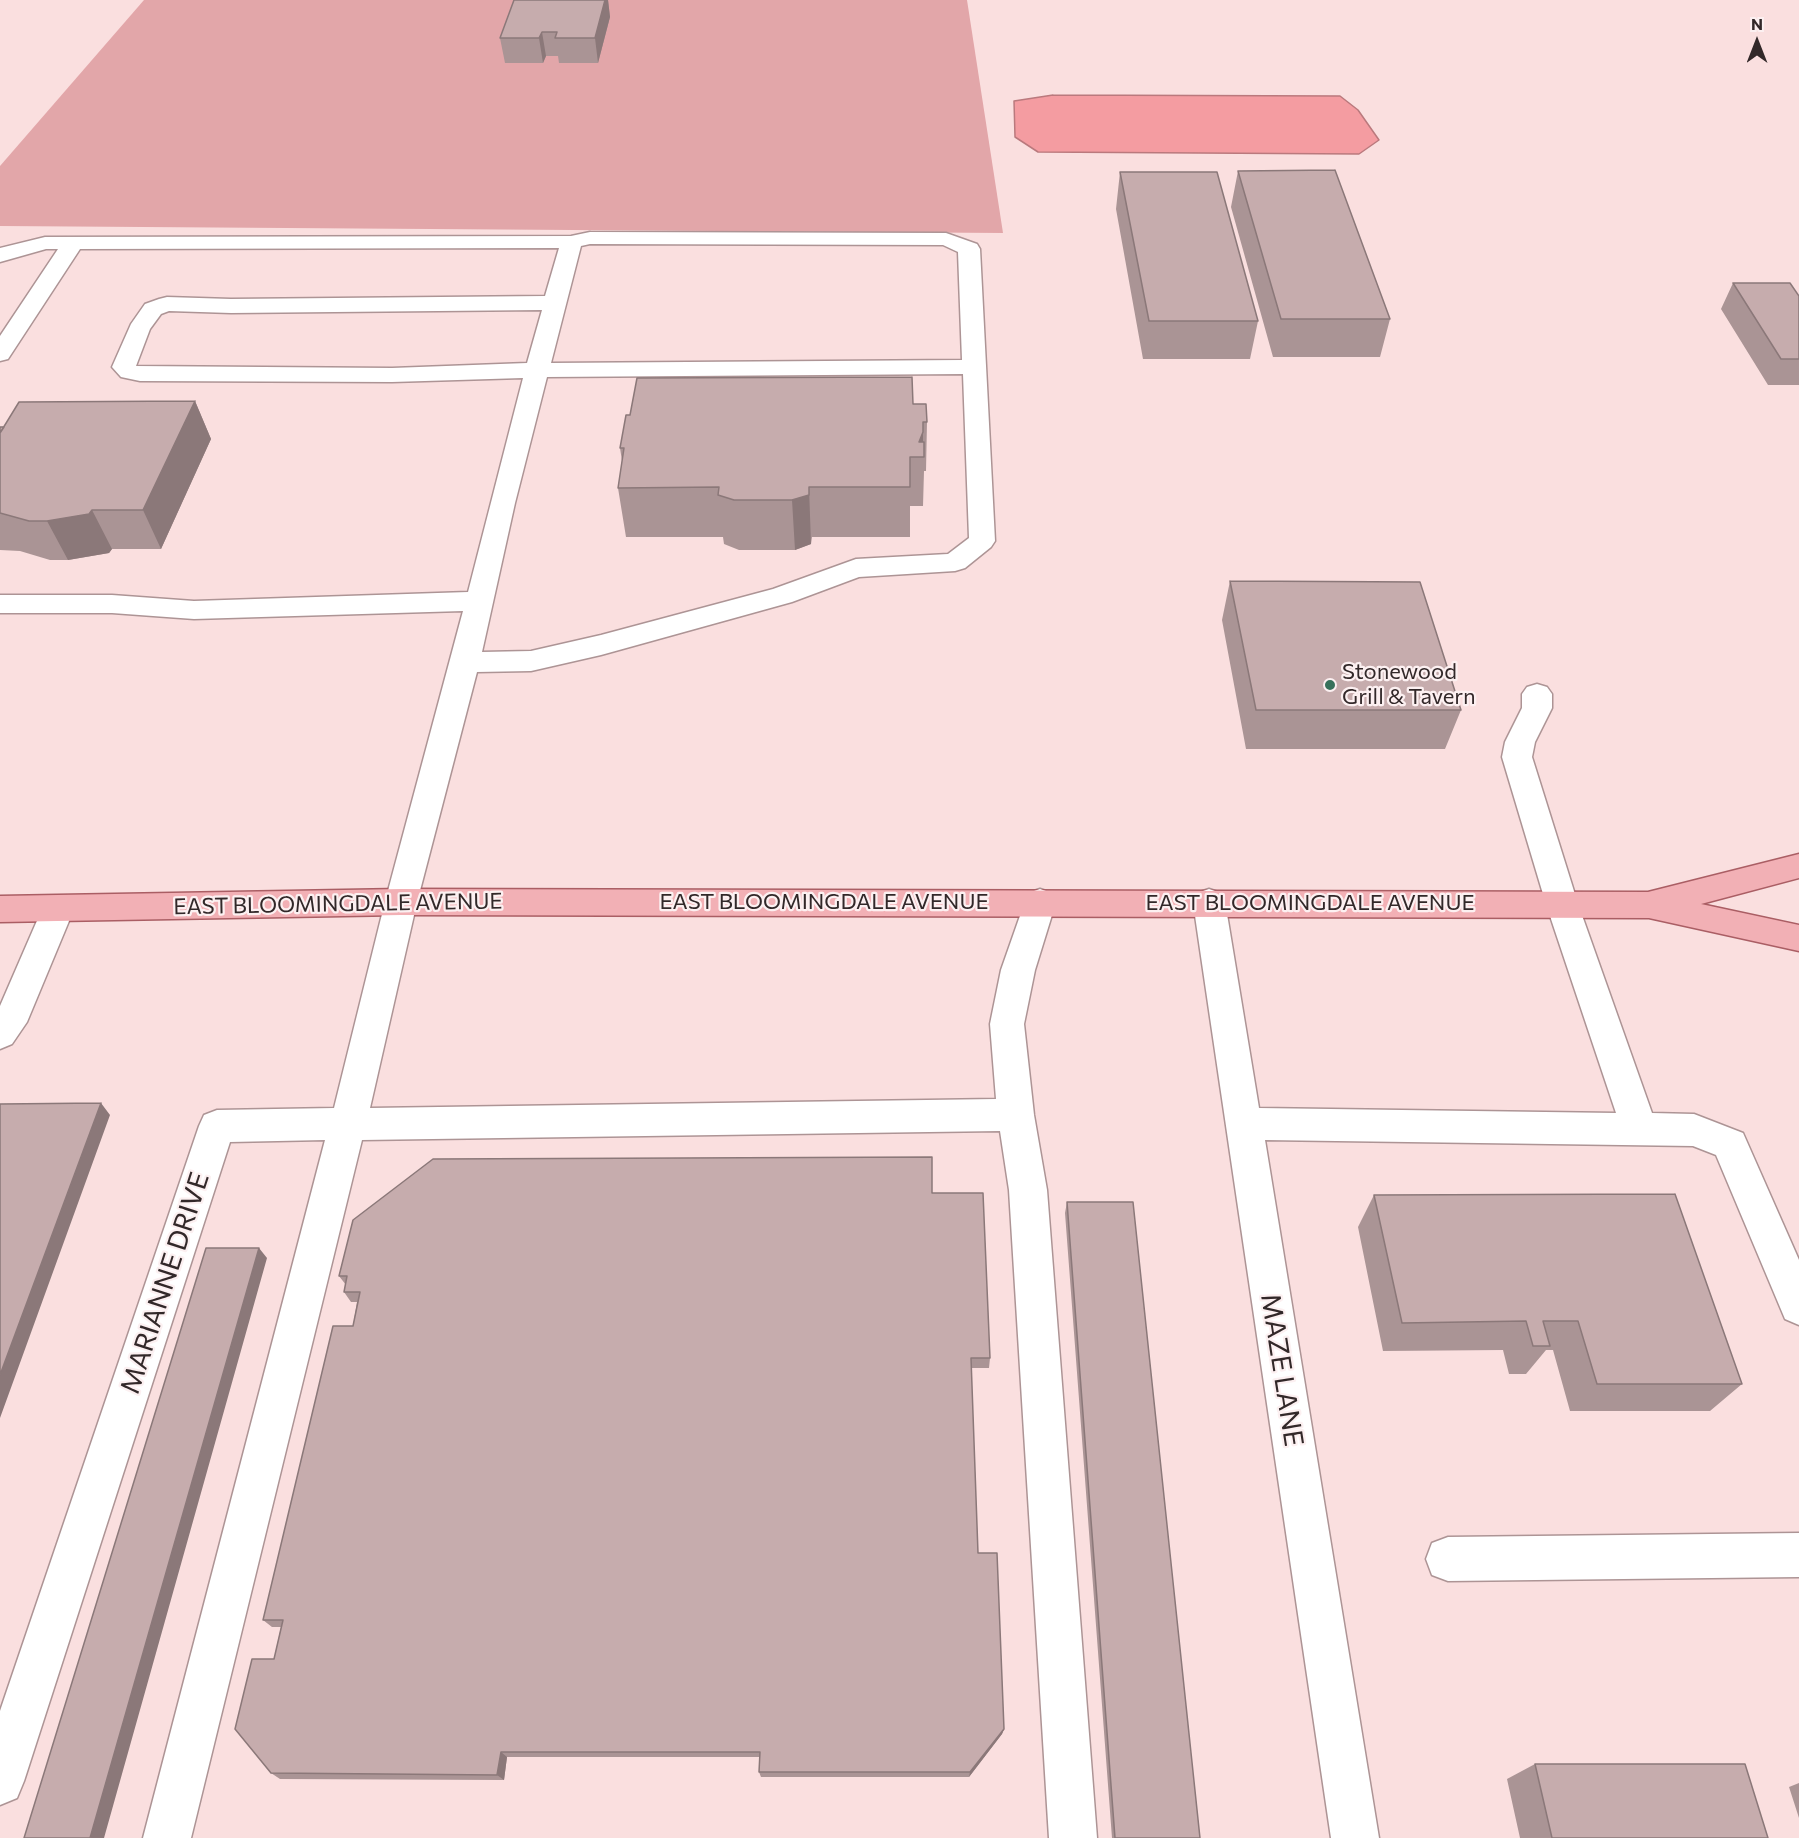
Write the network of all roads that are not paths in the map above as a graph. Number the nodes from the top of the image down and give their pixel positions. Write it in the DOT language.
graph roads {
  1 [pos="571,242"];
  2 [pos="73,243"];
  3 [pos="0,255"];
  4 [pos="555,303"];
  5 [pos="0,354"];
  6 [pos="975,368"];
  7 [pos="538,370"];
  8 [pos="480,602"];
  9 [pos="0,604"];
  10 [pos="465,662"];
  11 [pos="1537,694"];
  12 [pos="1799,866"];
  13 [pos="401,902"];
  14 [pos="1040,902"];
  15 [pos="1209,902"];
  16 [pos="1562,904"];
  17 [pos="1649,905"];
  18 [pos="0,909"];
  19 [pos="58,909"];
  20 [pos="1799,938"];
  21 [pos="0,1034"];
  22 [pos="1016,1115"];
  23 [pos="348,1125"];
  24 [pos="1243,1125"];
  25 [pos="1640,1131"];
  26 [pos="1799,1306"];
  27 [pos="1799,1555"];
  28 [pos="1448,1559"];
  29 [pos="0,1781"];
  30 [pos="167,1838"];
  31 [pos="1073,1838"];
  32 [pos="1355,1838"];
  1 -- 2 [label="street"];
  1 -- 4 [label="street"];
  1 -- 6 [label="street"];
  2 -- 3 [label="street"];
  2 -- 5 [label="street"];
  4 -- 7 [label="street"];
  4 -- 7 [label="street"];
  6 -- 7 [label="street"];
  6 -- 10 [label="street"];
  7 -- 8 [label="street"];
  8 -- 9 [label="street"];
  8 -- 10 [label="street"];
  10 -- 13 [label="street"];
  11 -- 16 [label="street"];
  12 -- 17 [label="main road, EAST BLOOMINGDALE AVENUE"];
  13 -- 14 [label="main road, EAST BLOOMINGDALE AVENUE"];
  13 -- 19 [label="main road, EAST BLOOMINGDALE AVENUE"];
  13 -- 23 [label="street"];
  14 -- 15 [label="main road, EAST BLOOMINGDALE AVENUE"];
  14 -- 22 [label="street"];
  15 -- 16 [label="main road, EAST BLOOMINGDALE AVENUE"];
  15 -- 24 [label="street, MAZE LANE"];
  16 -- 17 [label="main road, EAST BLOOMINGDALE AVENUE"];
  16 -- 25 [label="street"];
  17 -- 20 [label="main road, EAST BLOOMINGDALE AVENUE"];
  18 -- 19 [label="main road, EAST BLOOMINGDALE AVENUE"];
  19 -- 21 [label="street"];
  22 -- 23 [label="street"];
  22 -- 31 [label="street"];
  23 -- 29 [label="street, MARIANNE DRIVE"];
  23 -- 30 [label="street"];
  24 -- 25 [label="street"];
  24 -- 32 [label="street, MAZE LANE"];
  25 -- 26 [label="street"];
  27 -- 28 [label="street"];
}
